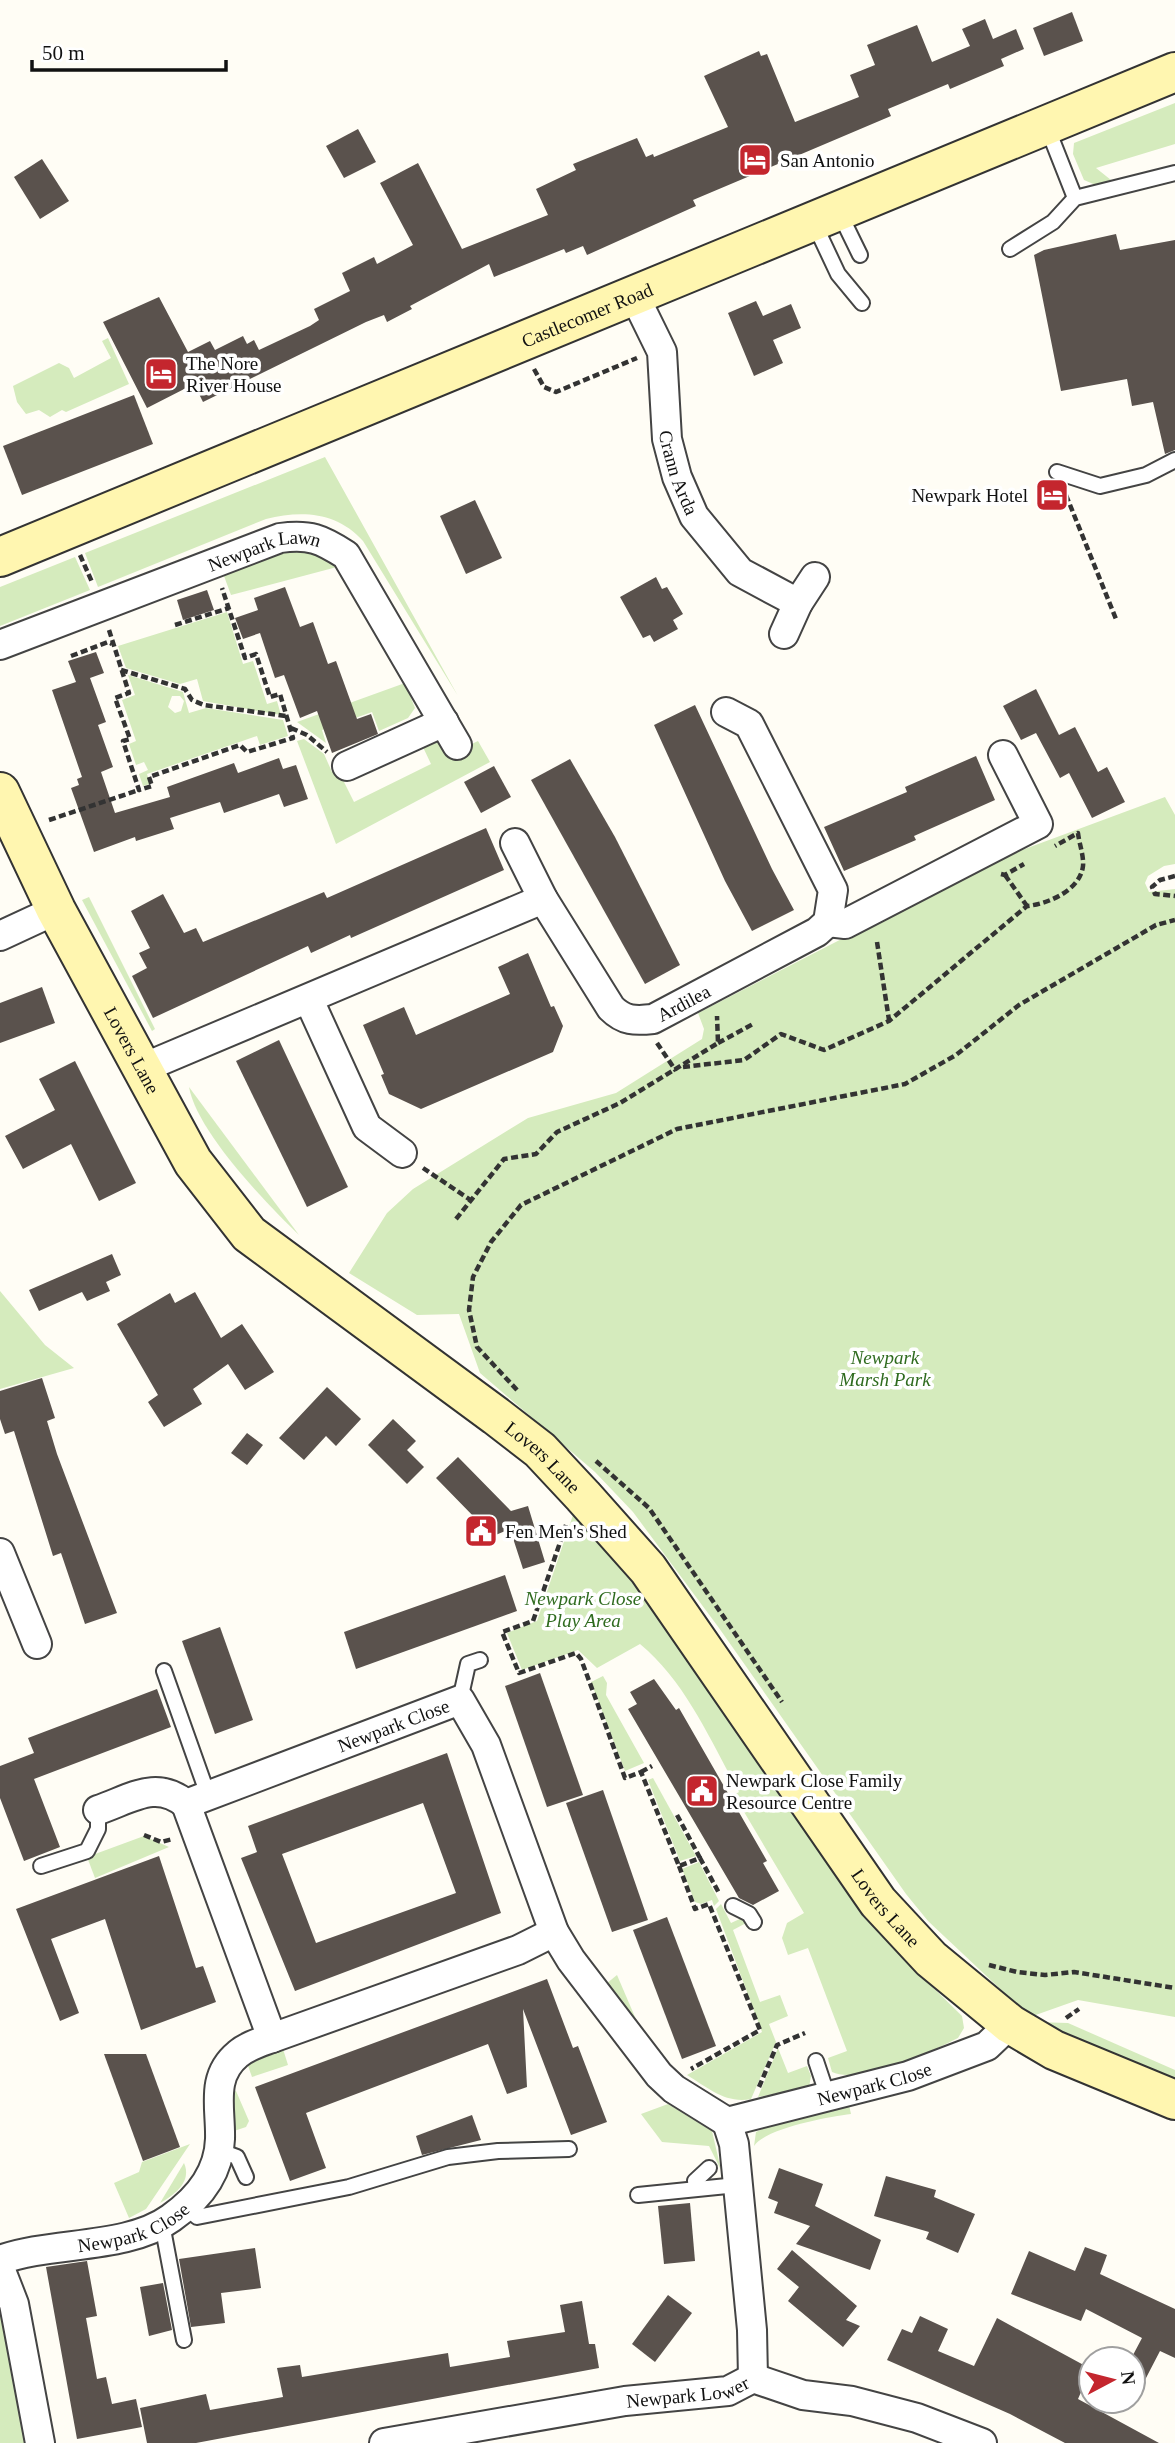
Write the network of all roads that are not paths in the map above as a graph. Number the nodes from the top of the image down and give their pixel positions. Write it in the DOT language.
graph roads {
  1 [pos="1175,72"];
  2 [pos="1046,125"];
  3 [pos="1175,173"];
  4 [pos="1075,198"];
  5 [pos="826,216"];
  6 [pos="1010,249"];
  7 [pos="860,255"];
  8 [pos="634,295"];
  9 [pos="862,303"];
  10 [pos="1175,460"];
  11 [pos="1057,472"];
  12 [pos="0,557"];
  13 [pos="815,577"];
  14 [pos="798,603"];
  15 [pos="784,634"];
  16 [pos="0,645"];
  17 [pos="726,712"];
  18 [pos="1003,755"];
  19 [pos="339,762"];
  20 [pos="0,792"];
  21 [pos="515,843"];
  22 [pos="544,899"];
  23 [pos="56,910"];
  24 [pos="828,922"];
  25 [pos="0,936"];
  26 [pos="309,1000"];
  27 [pos="143,1068"];
  28 [pos="402,1153"];
  29 [pos="0,1553"];
  30 [pos="37,1644"];
  31 [pos="480,1660"];
  32 [pos="164,1671"];
  33 [pos="460,1700"];
  34 [pos="197,1800"];
  35 [pos="98,1810"];
  36 [pos="41,1866"];
  37 [pos="728,1903"];
  38 [pos="754,1922"];
  39 [pos="554,1932"];
  40 [pos="1010,2024"];
  41 [pos="272,2038"];
  42 [pos="816,2061"];
  43 [pos="828,2097"];
  44 [pos="1175,2100"];
  45 [pos="727,2122"];
  46 [pos="569,2149"];
  47 [pos="218,2150"];
  48 [pos="709,2168"];
  49 [pos="246,2177"];
  50 [pos="737,2185"];
  51 [pos="696,2188"];
  52 [pos="638,2195"];
  53 [pos="186,2206"];
  54 [pos="162,2224"];
  55 [pos="0,2260"];
  56 [pos="0,2268"];
  57 [pos="184,2340"];
  58 [pos="753,2378"];
  59 [pos="40,2443"];
  60 [pos="384,2443"];
  61 [pos="982,2443"];
  1 -- 2 [label="street, Castlecomer Road"];
  2 -- 4 [label="lane"];
  2 -- 5 [label="street, Castlecomer Road"];
  3 -- 4 [label="lane"];
  4 -- 6 [label="lane"];
  5 -- 7 [label="lane"];
  5 -- 8 [label="street, Castlecomer Road"];
  5 -- 9 [label="lane"];
  8 -- 12 [label="street, Castlecomer Road"];
  8 -- 14 [label="street, Crann Arda"];
  10 -- 11 [label="lane"];
  13 -- 14 [label="street"];
  14 -- 15 [label="street"];
  16 -- 19 [label="street, Newpark Lawn"];
  17 -- 24 [label="street"];
  18 -- 24 [label="street, Ardilea"];
  20 -- 23 [label="street, Lovers Lane"];
  21 -- 22 [label="street, Ardilea"];
  22 -- 24 [label="street, Ardilea"];
  22 -- 26 [label="street"];
  23 -- 25 [label="street"];
  23 -- 27 [label="street, Lovers Lane"];
  26 -- 27 [label="street"];
  26 -- 28 [label="street"];
  27 -- 40 [label="street, Lovers Lane"];
  29 -- 30 [label="street"];
  31 -- 33 [label="lane"];
  32 -- 34 [label="lane"];
  33 -- 34 [label="street, Newpark Close"];
  33 -- 39 [label="street, Newpark Close"];
  34 -- 35 [label="street"];
  34 -- 41 [label="street"];
  35 -- 36 [label="lane"];
  37 -- 38 [label="lane"];
  39 -- 41 [label="street, Newpark Close"];
  39 -- 45 [label="street, Newpark Close"];
  40 -- 43 [label="street, Newpark Close"];
  40 -- 44 [label="street, Lovers Lane"];
  41 -- 47 [label="street, Newpark Close"];
  42 -- 43 [label="lane"];
  43 -- 45 [label="street, Newpark Close"];
  45 -- 50 [label="street"];
  46 -- 53 [label="lane"];
  47 -- 49 [label="lane"];
  47 -- 53 [label="street, Newpark Close"];
  48 -- 51 [label="lane"];
  50 -- 51 [label="lane"];
  50 -- 58 [label="street"];
  51 -- 52 [label="lane"];
  53 -- 54 [label="street, Newpark Close"];
  54 -- 55 [label="street, Newpark Close"];
  54 -- 57 [label="lane"];
  56 -- 59 [label="street"];
  58 -- 60 [label="street, Newpark Lower"];
  58 -- 61 [label="street, Newpark Lower"];
}
